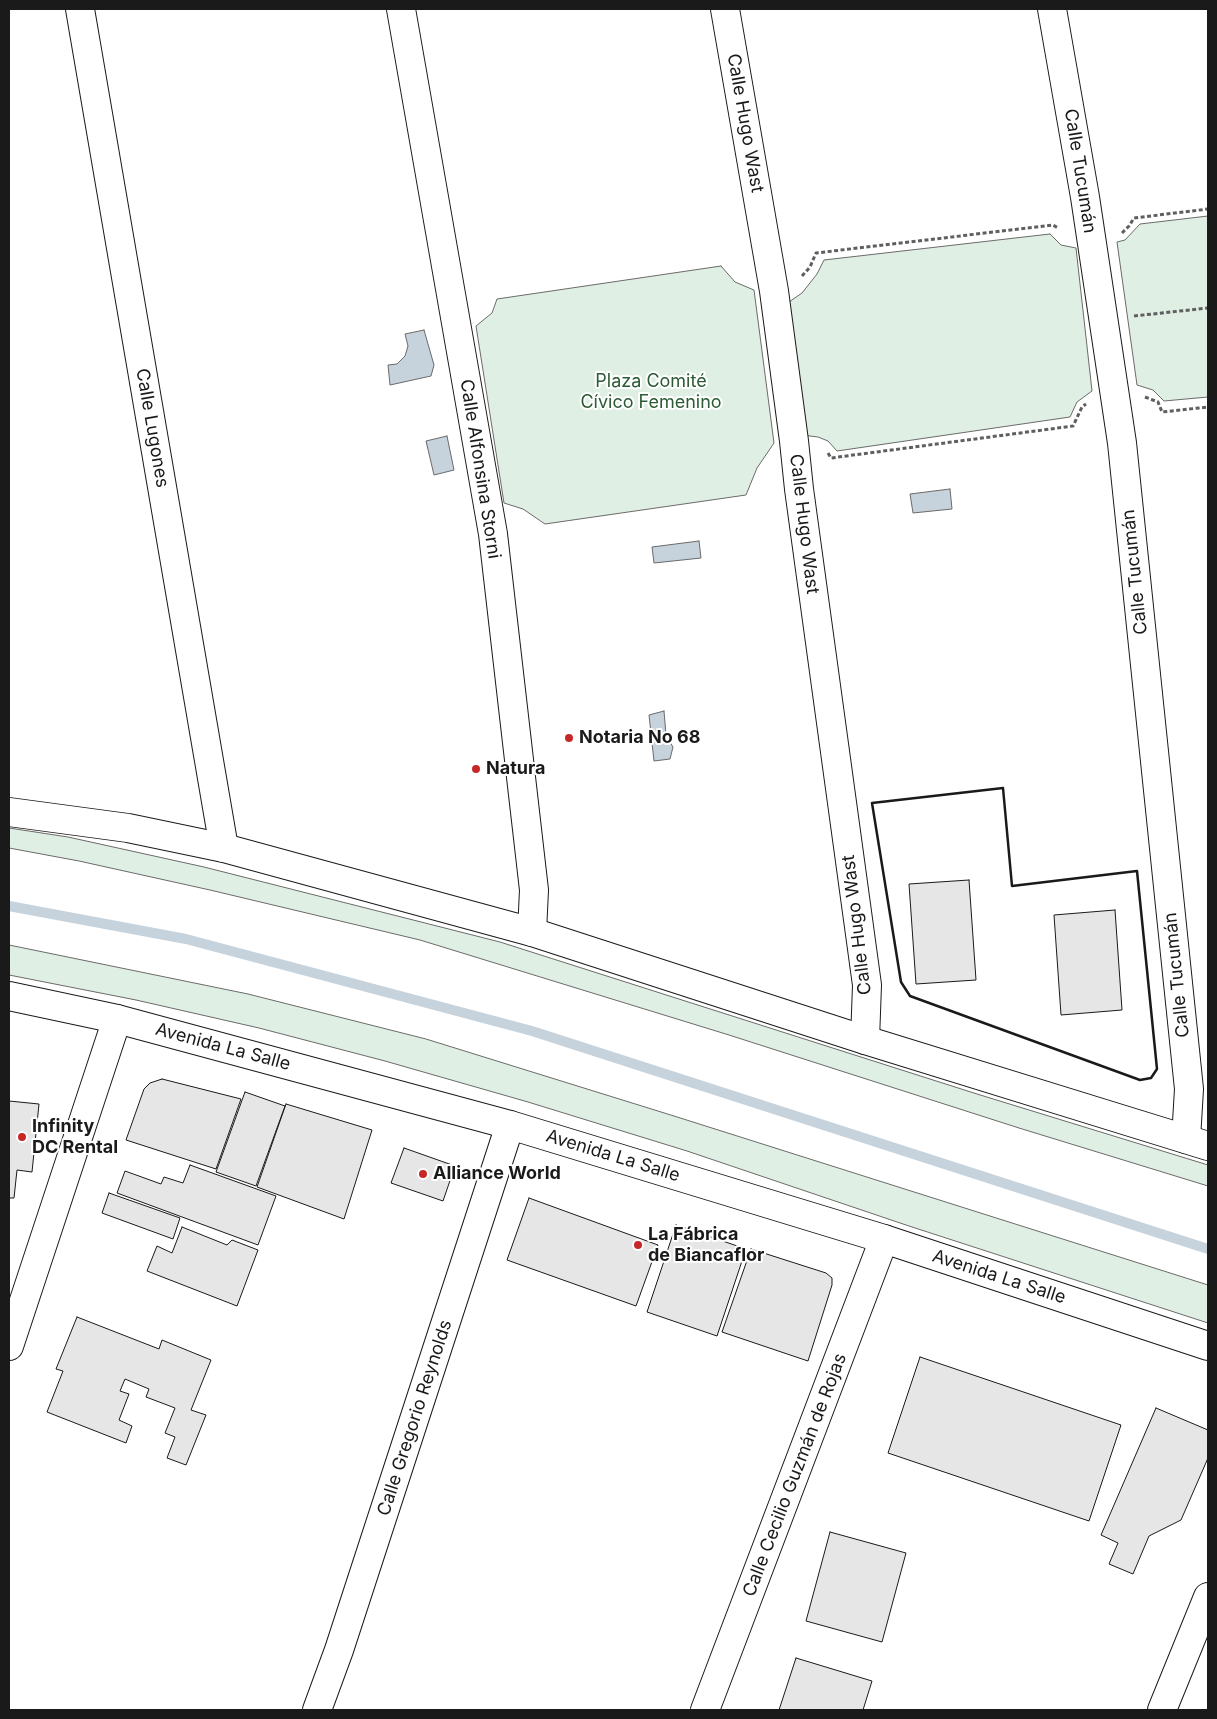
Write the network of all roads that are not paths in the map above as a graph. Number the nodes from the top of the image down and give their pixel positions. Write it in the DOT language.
graph roads {
  1 [pos="80,9"];
  2 [pos="401,9"];
  3 [pos="725,9"];
  4 [pos="1052,9"];
  5 [pos="9,812"];
  6 [pos="224,848"];
  7 [pos="532,932"];
  8 [pos="9,996"];
  9 [pos="117,1019"];
  10 [pos="864,1040"];
  11 [pos="510,1125"];
  12 [pos="1197,1142"];
  13 [pos="884,1239"];
  14 [pos="9,1346"];
  15 [pos="1208,1346"];
  16 [pos="1208,1597"];
  17 [pos="317,1710"];
  18 [pos="705,1710"];
  19 [pos="1162,1710"];
  1 -- 6 [label="street, Calle Lugones"];
  2 -- 7 [label="street, Calle Alfonsina Storni"];
  3 -- 10 [label="street, Calle Hugo Wast"];
  4 -- 12 [label="street, Calle Tucumán"];
  5 -- 6 [label="street"];
  6 -- 7 [label="street"];
  7 -- 10 [label="street"];
  8 -- 9 [label="street, Avenida La Salle"];
  9 -- 11 [label="street, Avenida La Salle"];
  9 -- 14 [label="street"];
  10 -- 12 [label="street"];
  11 -- 13 [label="street, Avenida La Salle"];
  11 -- 17 [label="street, Calle Gregorio Reynolds"];
  13 -- 15 [label="street, Avenida La Salle"];
  13 -- 18 [label="street, Calle Cecilio Guzmán de Rojas"];
  16 -- 19 [label="street"];
}
